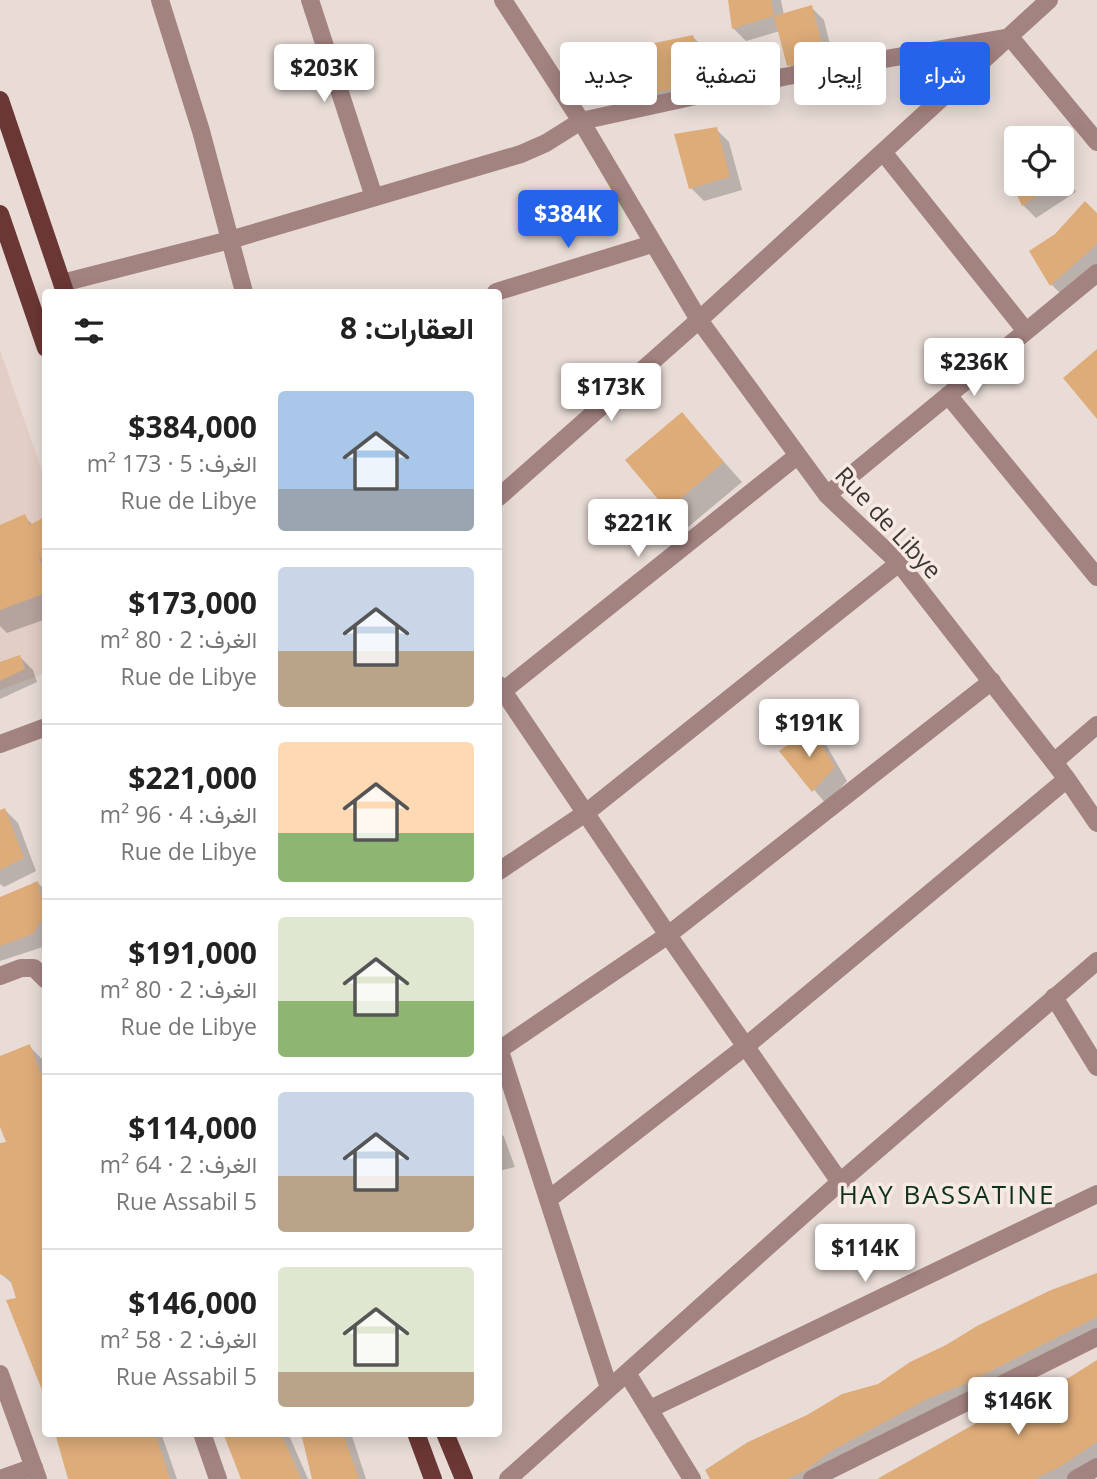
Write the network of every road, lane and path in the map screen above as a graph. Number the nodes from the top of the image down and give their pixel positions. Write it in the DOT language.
graph roads {
  1 [pos="160,0"];
  2 [pos="310,0"];
  3 [pos="503,0"];
  4 [pos="1049,0"];
  5 [pos="1010,37"];
  6 [pos="0,100"];
  7 [pos="581,121"];
  8 [pos="1097,142"];
  9 [pos="883,152"];
  10 [pos="374,197"];
  11 [pos="0,214"];
  12 [pos="230,240"];
  13 [pos="652,244"];
  14 [pos="1097,273"];
  15 [pos="63,288"];
  16 [pos="243,289"];
  17 [pos="502,290"];
  18 [pos="699,320"];
  19 [pos="1025,330"];
  20 [pos="42,336"];
  21 [pos="948,395"];
  22 [pos="797,456"];
  23 [pos="502,494"];
  24 [pos="827,495"];
  25 [pos="899,563"];
  26 [pos="1097,576"];
  27 [pos="992,681"];
  28 [pos="502,687"];
  29 [pos="502,689"];
  30 [pos="1097,725"];
  31 [pos="42,728"];
  32 [pos="0,744"];
  33 [pos="1054,762"];
  34 [pos="1067,779"];
  35 [pos="586,812"];
  36 [pos="1097,823"];
  37 [pos="502,869"];
  38 [pos="668,935"];
  39 [pos="1097,961"];
  40 [pos="0,976"];
  41 [pos="42,976"];
  42 [pos="1054,997"];
  43 [pos="746,1046"];
  44 [pos="502,1047"];
  45 [pos="502,1058"];
  46 [pos="1097,1067"];
  47 [pos="840,1182"];
  48 [pos="1097,1195"];
  49 [pos="549,1199"];
  50 [pos="1097,1337"];
  51 [pos="627,1373"];
  52 [pos="0,1374"];
  53 [pos="609,1388"];
  54 [pos="650,1409"];
  55 [pos="203,1437"];
  56 [pos="417,1437"];
  57 [pos="446,1437"];
  58 [pos="1097,1467"];
  59 [pos="36,1473"];
  60 [pos="0,1479"];
  61 [pos="218,1479"];
  62 [pos="433,1479"];
  63 [pos="464,1479"];
  64 [pos="508,1479"];
  65 [pos="692,1479"];
  66 [pos="812,1479"];
  67 [pos="1076,1479"];
  1 -- 12 [label="street"];
  2 -- 10 [label="street"];
  3 -- 7 [label="street, Rue de Libye"];
  4 -- 5 [label="street"];
  5 -- 7 [label="street"];
  5 -- 8 [label="street"];
  5 -- 9 [label="street"];
  6 -- 15 [label="main road"];
  7 -- 10 [label="street"];
  7 -- 13 [label="street, Rue de Libye"];
  9 -- 18 [label="street"];
  9 -- 19 [label="street"];
  10 -- 12 [label="street"];
  11 -- 20 [label="main road"];
  12 -- 15 [label="street"];
  12 -- 16 [label="street"];
  13 -- 17 [label="street"];
  13 -- 18 [label="street, Rue de Libye"];
  14 -- 19 [label="street"];
  18 -- 22 [label="street, Rue de Libye"];
  18 -- 23 [label="street"];
  19 -- 21 [label="street"];
  21 -- 24 [label="street"];
  21 -- 26 [label="street"];
  22 -- 24 [label="street, Rue de Libye"];
  22 -- 28 [label="street"];
  24 -- 25 [label="street, Rue de Libye"];
  25 -- 27 [label="street, Rue de Libye"];
  25 -- 35 [label="street"];
  27 -- 33 [label="street, Rue de Libye"];
  27 -- 38 [label="street"];
  29 -- 35 [label="street"];
  30 -- 33 [label="street"];
  31 -- 32 [label="street"];
  33 -- 34 [label="street, Rue de Libye"];
  34 -- 36 [label="street, Rue de Libye"];
  34 -- 43 [label="street"];
  35 -- 37 [label="street"];
  35 -- 38 [label="street"];
  38 -- 43 [label="street"];
  38 -- 44 [label="street"];
  39 -- 42 [label="street"];
  40 -- 41 [label="street"];
  42 -- 46 [label="street"];
  42 -- 47 [label="street"];
  43 -- 47 [label="street"];
  43 -- 49 [label="street"];
  45 -- 49 [label="street"];
  47 -- 51 [label="street"];
  48 -- 54 [label="street"];
  49 -- 53 [label="street"];
  50 -- 66 [label="street"];
  51 -- 53 [label="street"];
  51 -- 54 [label="street"];
  52 -- 59 [label="street"];
  53 -- 64 [label="street"];
  54 -- 65 [label="street"];
  55 -- 61 [label="street"];
  56 -- 62 [label="main road"];
  57 -- 63 [label="main road"];
  58 -- 67 [label="street"];
  59 -- 60 [label="street"];
}
